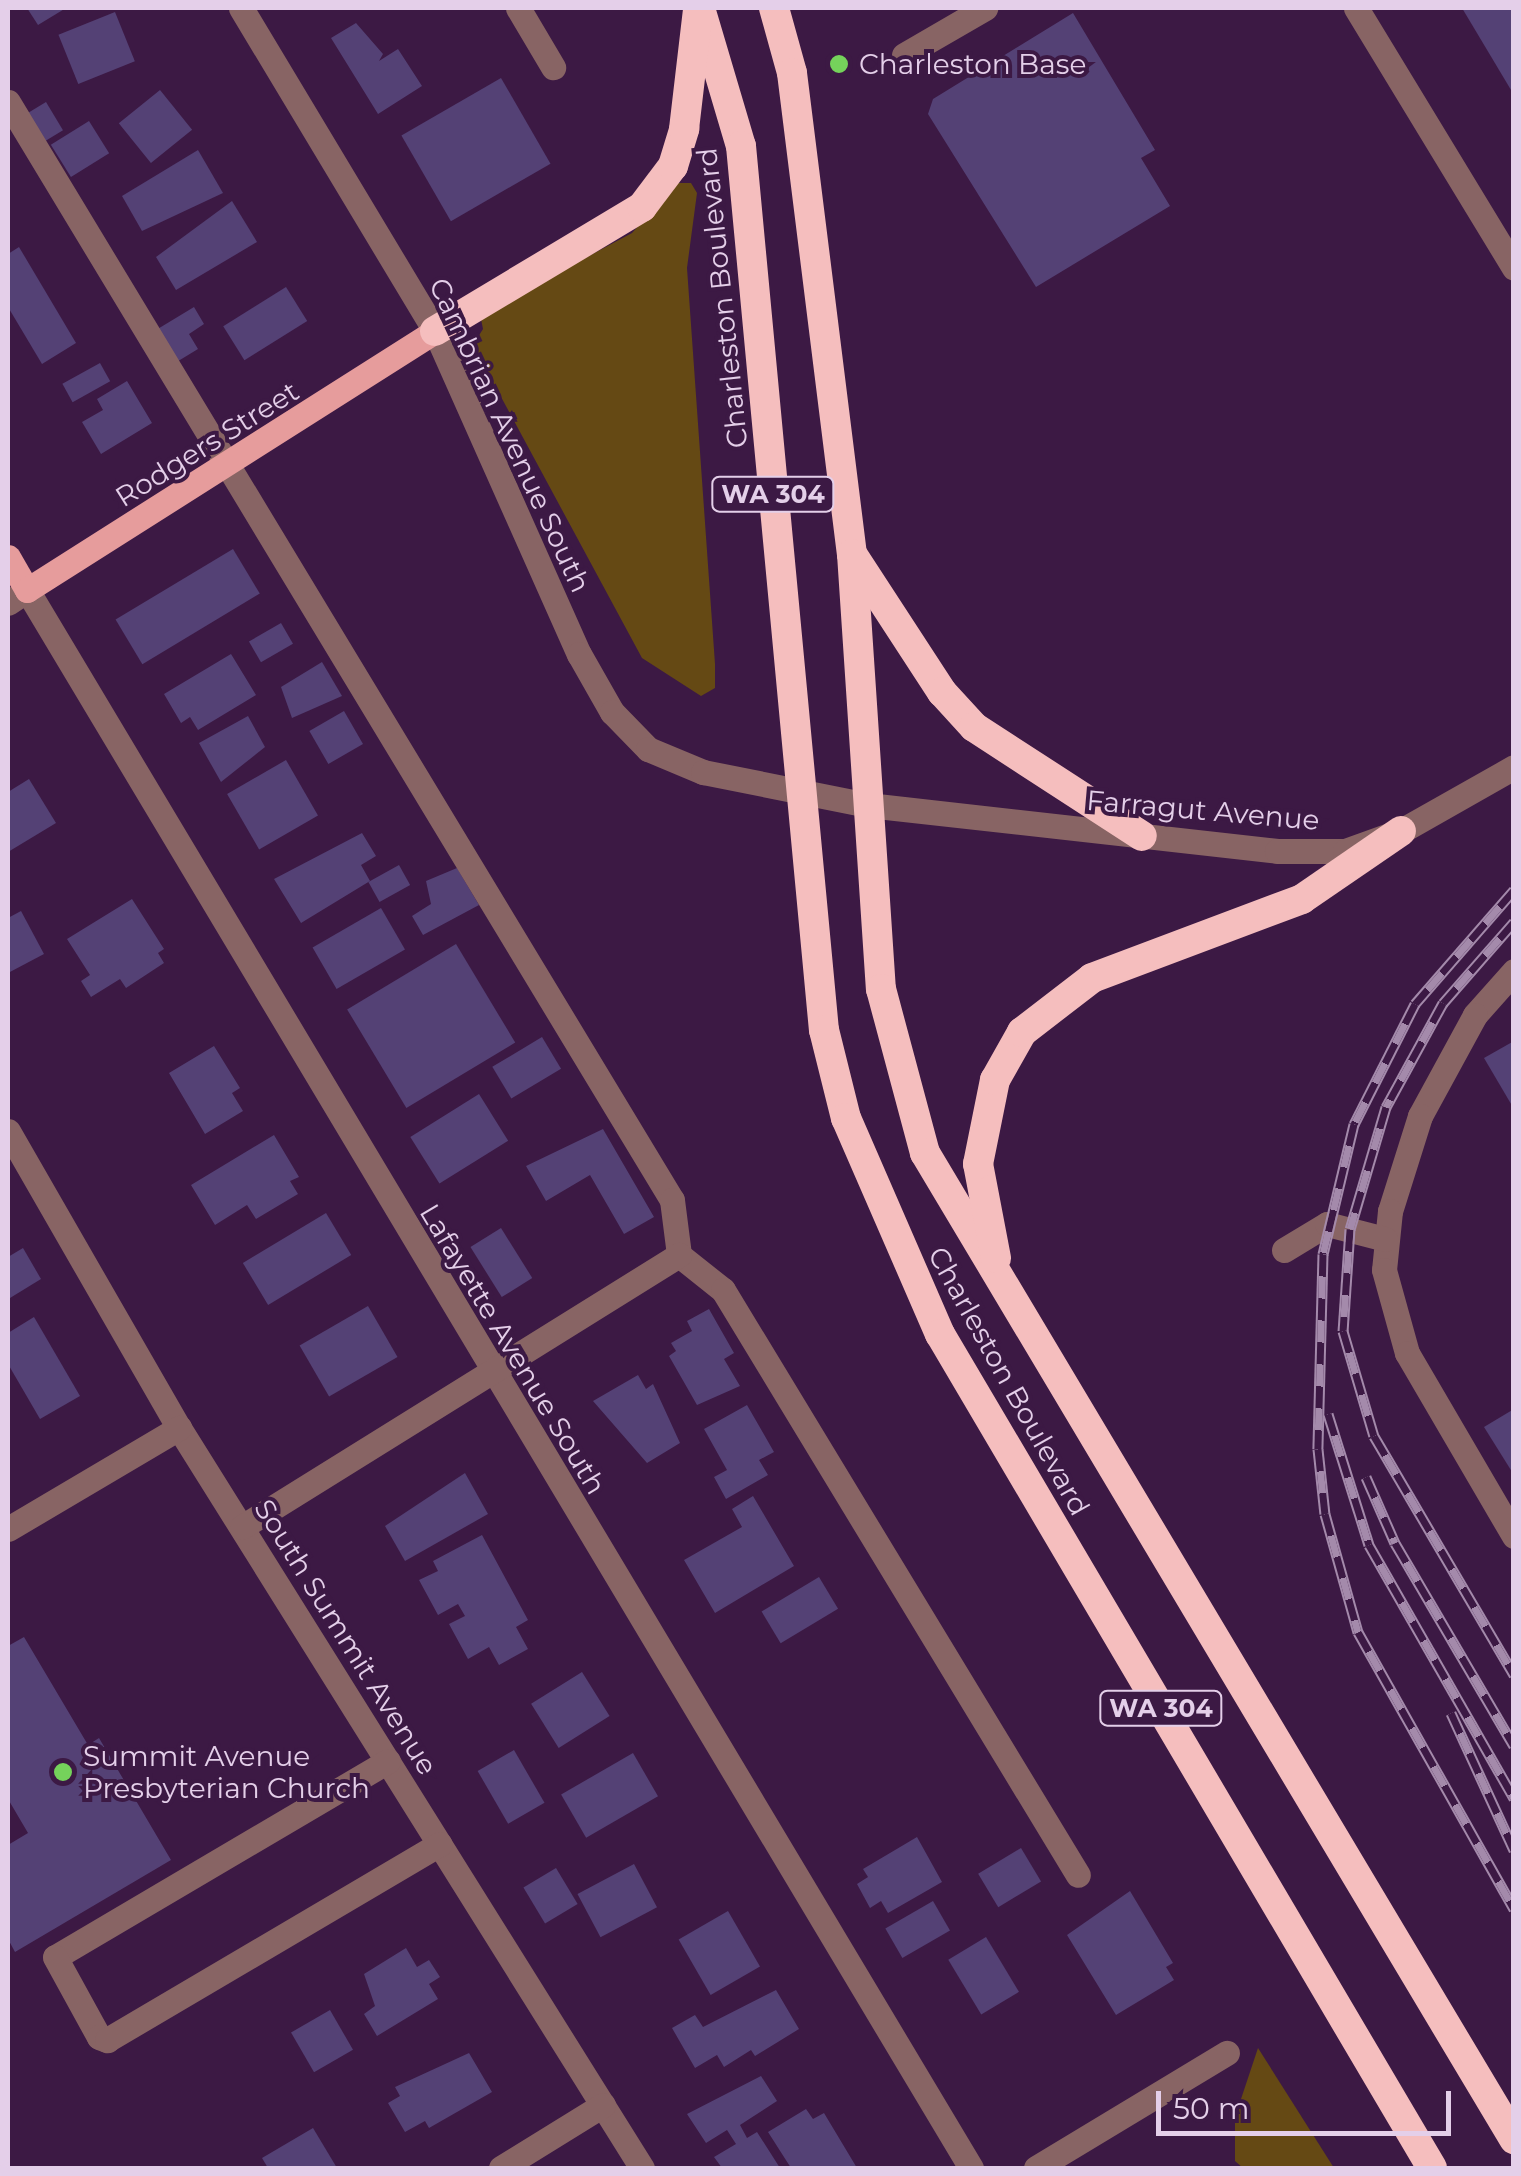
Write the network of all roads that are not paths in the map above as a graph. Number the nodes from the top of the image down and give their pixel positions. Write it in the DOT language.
graph roads {
  1 [pos="240,8"];
  2 [pos="518,8"];
  3 [pos="699,8"];
  4 [pos="774,8"];
  5 [pos="985,8"];
  6 [pos="1356,8"];
  7 [pos="904,56"];
  8 [pos="553,67"];
  9 [pos="8,102"];
  10 [pos="1514,268"];
  11 [pos="434,331"];
  12 [pos="226,468"];
  13 [pos="852,554"];
  14 [pos="8,557"];
  15 [pos="18,596"];
  16 [pos="1514,766"];
  17 [pos="799,790"];
  18 [pos="868,805"];
  19 [pos="1401,831"];
  20 [pos="1142,836"];
  21 [pos="1514,971"];
  22 [pos="8,1131"];
  23 [pos="1385,1240"];
  24 [pos="1284,1250"];
  25 [pos="679,1255"];
  26 [pos="1004,1285"];
  27 [pos="489,1370"];
  28 [pos="179,1428"];
  29 [pos="242,1527"];
  30 [pos="8,1529"];
  31 [pos="1514,1536"];
  32 [pos="388,1761"];
  33 [pos="440,1844"];
  34 [pos="1078,1876"];
  35 [pos="1227,2053"];
  36 [pos="604,2105"];
  37 [pos="1514,2139"];
  38 [pos="501,2168"];
  39 [pos="642,2168"];
  40 [pos="971,2168"];
  41 [pos="1036,2168"];
  42 [pos="1432,2168"];
  1 -- 11 [label="street, Cambrian Avenue South"];
  2 -- 8 [label="street"];
  3 -- 11 [label="highway"];
  3 -- 17 [label="highway, Charleston Boulevard / WA 304"];
  4 -- 13 [label="highway, Charleston Boulevard / WA 304"];
  5 -- 7 [label="street"];
  6 -- 10 [label="street"];
  9 -- 12 [label="street"];
  11 -- 12 [label="main road, Rodgers Street"];
  11 -- 17 [label="street, Cambrian Avenue South"];
  12 -- 15 [label="main road, Rodgers Street"];
  12 -- 25 [label="street"];
  13 -- 18 [label="highway, Charleston Boulevard / WA 304"];
  13 -- 20 [label="highway"];
  14 -- 15 [label="main road, Lafayette Avenue South"];
  15 -- 27 [label="street, Lafayette Avenue South"];
  16 -- 19 [label="street, Farragut Avenue"];
  17 -- 18 [label="street, Cambrian Avenue South"];
  17 -- 42 [label="highway, Charleston Boulevard / WA 304"];
  18 -- 20 [label="street, Farragut Avenue"];
  18 -- 26 [label="highway, Charleston Boulevard / WA 304"];
  19 -- 20 [label="street, Farragut Avenue"];
  19 -- 26 [label="highway"];
  21 -- 23 [label="street"];
  22 -- 28 [label="street, South Summit Avenue"];
  23 -- 24 [label="street"];
  23 -- 31 [label="street"];
  25 -- 27 [label="street"];
  25 -- 34 [label="street"];
  26 -- 37 [label="highway, Charleston Boulevard / WA 304"];
  27 -- 29 [label="street"];
  27 -- 40 [label="street, Lafayette Avenue South"];
  28 -- 29 [label="street, South Summit Avenue"];
  28 -- 30 [label="street"];
  29 -- 32 [label="street, South Summit Avenue"];
  32 -- 33 [label="street, South Summit Avenue"];
  32 -- 33 [label="street"];
  33 -- 36 [label="street, South Summit Avenue"];
  35 -- 41 [label="street"];
  36 -- 38 [label="street"];
  36 -- 39 [label="street, South Summit Avenue"];
}
